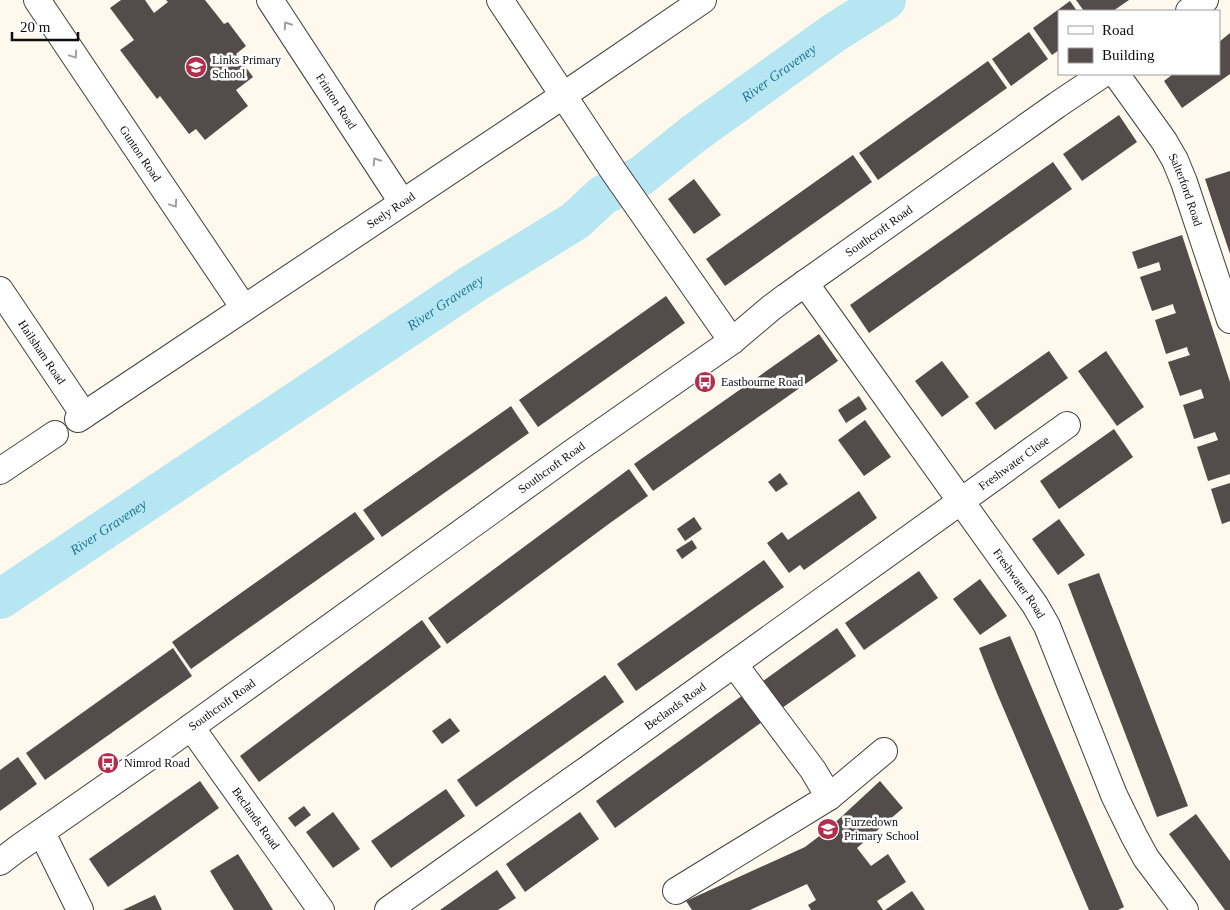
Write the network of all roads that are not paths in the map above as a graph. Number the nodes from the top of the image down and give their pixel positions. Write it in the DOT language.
graph roads {
  1 [pos="37,0"];
  2 [pos="270,0"];
  3 [pos="500,0"];
  4 [pos="703,0"];
  5 [pos="1204,0"];
  6 [pos="1190,10"];
  7 [pos="1102,75"];
  8 [pos="1117,75"];
  9 [pos="564,95"];
  10 [pos="402,202"];
  11 [pos="805,283"];
  12 [pos="0,290"];
  13 [pos="244,308"];
  14 [pos="1230,320"];
  15 [pos="732,341"];
  16 [pos="81,417"];
  17 [pos="1067,425"];
  18 [pos="55,434"];
  19 [pos="0,471"];
  20 [pos="961,501"];
  21 [pos="734,664"];
  22 [pos="191,727"];
  23 [pos="884,751"];
  24 [pos="829,797"];
  25 [pos="42,832"];
  26 [pos="0,862"];
  27 [pos="676,891"];
  28 [pos="80,910"];
  29 [pos="321,910"];
  30 [pos="388,910"];
  31 [pos="1185,910"];
  1 -- 13 [label="street, Gunton Road, one-way"];
  10 -- 2 [label="street, Frinton Road, one-way"];
  3 -- 9 [label="street"];
  4 -- 9 [label="street, Seely Road"];
  5 -- 6 [label="street"];
  7 -- 11 [label="street, Southcroft Road"];
  8 -- 14 [label="street, Salterford Road"];
  9 -- 10 [label="street, Seely Road"];
  9 -- 15 [label="street"];
  10 -- 13 [label="street, Seely Road"];
  11 -- 15 [label="street, Southcroft Road"];
  11 -- 20 [label="street, Freshwater Road"];
  12 -- 16 [label="street, Hailsham Road"];
  13 -- 16 [label="street, Seely Road"];
  15 -- 22 [label="street, Southcroft Road"];
  17 -- 20 [label="street, Freshwater Close"];
  18 -- 19 [label="street"];
  20 -- 21 [label="street, Beclands Road"];
  20 -- 31 [label="street, Freshwater Road"];
  21 -- 24 [label="street"];
  21 -- 30 [label="street, Beclands Road"];
  22 -- 25 [label="street, Southcroft Road"];
  22 -- 29 [label="street, Beclands Road"];
  23 -- 24 [label="street"];
  24 -- 27 [label="street"];
  25 -- 26 [label="street, Southcroft Road"];
  25 -- 28 [label="street"];
}
